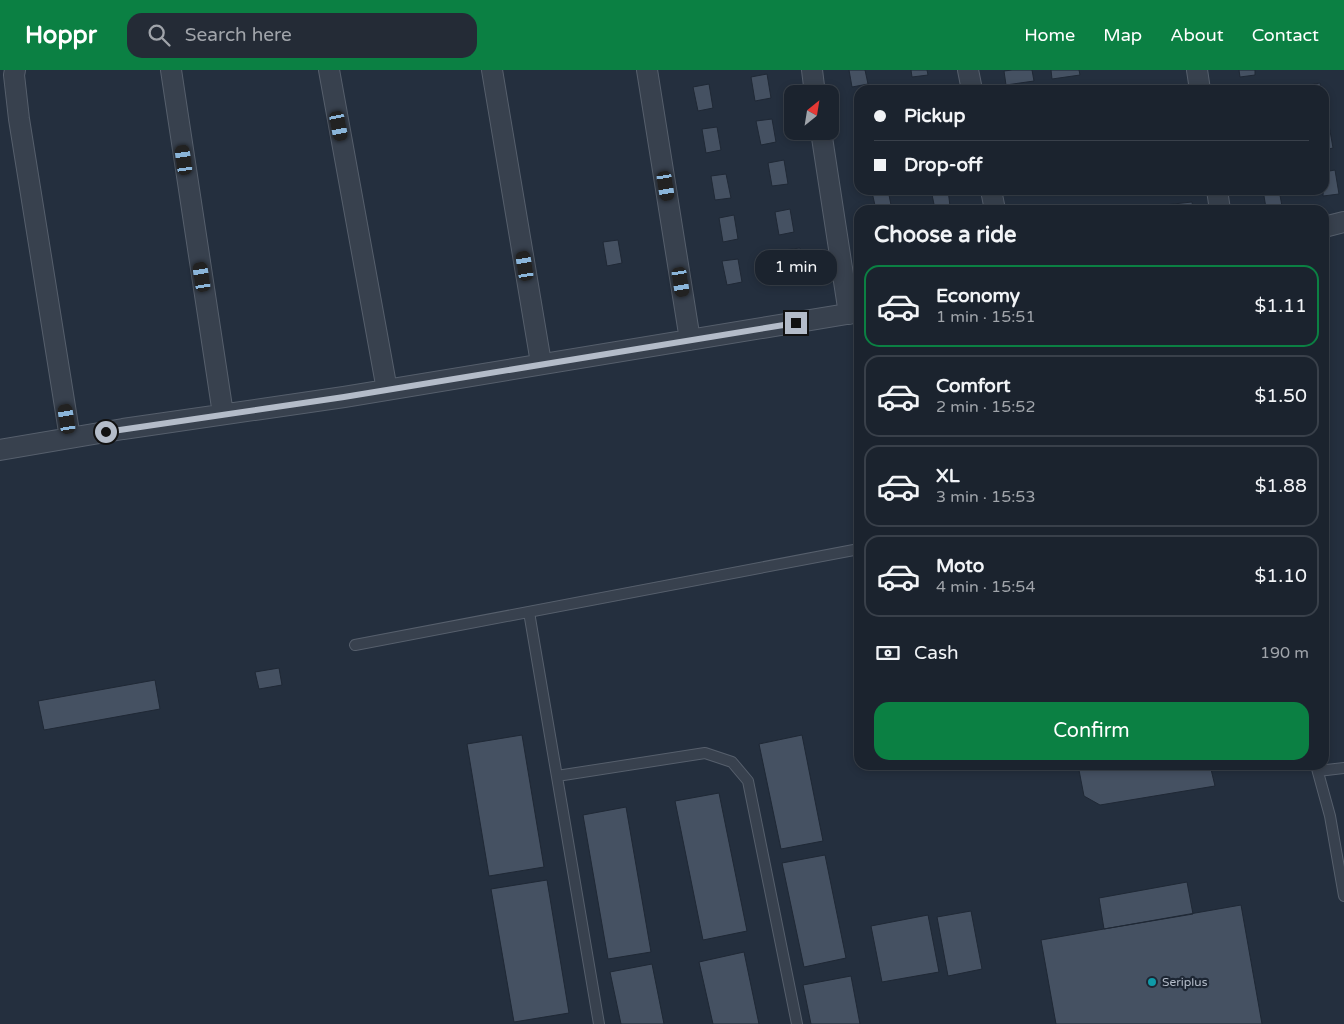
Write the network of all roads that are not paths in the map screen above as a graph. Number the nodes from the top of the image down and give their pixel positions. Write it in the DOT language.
graph roads {
  1 [pos="15,70"];
  2 [pos="171,70"];
  3 [pos="329,70"];
  4 [pos="492,70"];
  5 [pos="647,70"];
  6 [pos="812,70"];
  7 [pos="968,70"];
  8 [pos="1197,70"];
  9 [pos="814,85"];
  10 [pos="971,85"];
  11 [pos="1199,85"];
  12 [pos="823,140"];
  13 [pos="1344,222"];
  14 [pos="1329,226"];
  15 [pos="854,313"];
  16 [pos="690,340"];
  17 [pos="541,363"];
  18 [pos="387,390"];
  19 [pos="223,414"];
  20 [pos="70,438"];
  21 [pos="0,450"];
  22 [pos="854,551"];
  23 [pos="529,612"];
  24 [pos="355,645"];
  25 [pos="1329,768"];
  26 [pos="1344,768"];
  27 [pos="1318,770"];
  28 [pos="557,776"];
  29 [pos="1344,896"];
  30 [pos="598,1024"];
  31 [pos="797,1024"];
  1 -- 20 [label="street"];
  2 -- 19 [label="street"];
  3 -- 18 [label="street"];
  4 -- 17 [label="street"];
  5 -- 16 [label="street"];
  6 -- 9 [label="street"];
  7 -- 10 [label="street"];
  8 -- 11 [label="street"];
  12 -- 15 [label="street"];
  13 -- 14 [label="street"];
  15 -- 16 [label="street"];
  16 -- 17 [label="street"];
  17 -- 18 [label="street"];
  18 -- 19 [label="street"];
  19 -- 20 [label="street"];
  20 -- 21 [label="street"];
  22 -- 23 [label="lane"];
  23 -- 24 [label="lane"];
  23 -- 28 [label="lane"];
  25 -- 26 [label="lane"];
  27 -- 29 [label="lane"];
  28 -- 30 [label="lane"];
  28 -- 31 [label="lane"];
}
